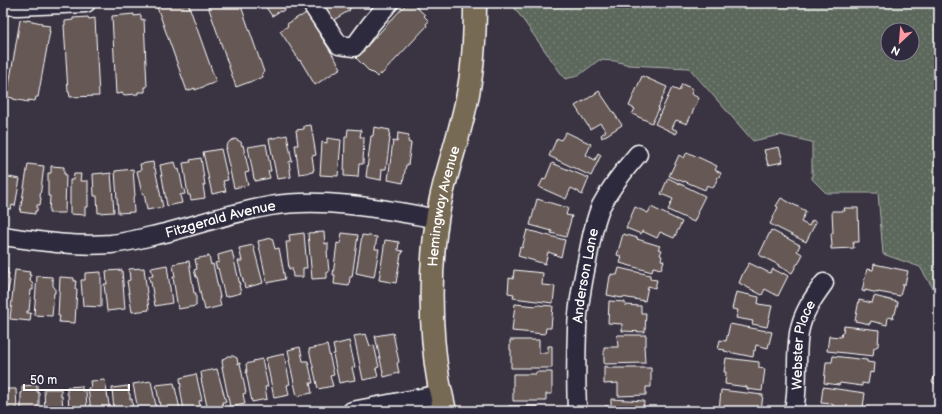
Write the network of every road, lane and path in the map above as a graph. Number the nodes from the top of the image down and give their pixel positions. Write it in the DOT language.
graph roads {
  1 [pos="86,3"];
  2 [pos="311,3"];
  3 [pos="389,3"];
  4 [pos="475,3"];
  5 [pos="3,5"];
  6 [pos="638,154"];
  7 [pos="438,219"];
  8 [pos="3,236"];
  9 [pos="824,283"];
  10 [pos="443,402"];
  11 [pos="352,411"];
  12 [pos="577,411"];
  13 [pos="794,411"];
  1 -- 5 [label="street"];
  2 -- 3 [label="street"];
  4 -- 7 [label="main road, Hemingway Avenue"];
  6 -- 12 [label="street, Anderson Lane"];
  7 -- 8 [label="street, Fitzgerald Avenue"];
  7 -- 10 [label="main road, Hemingway Avenue"];
  9 -- 13 [label="street, Webster Place"];
  10 -- 11 [label="street"];
}
